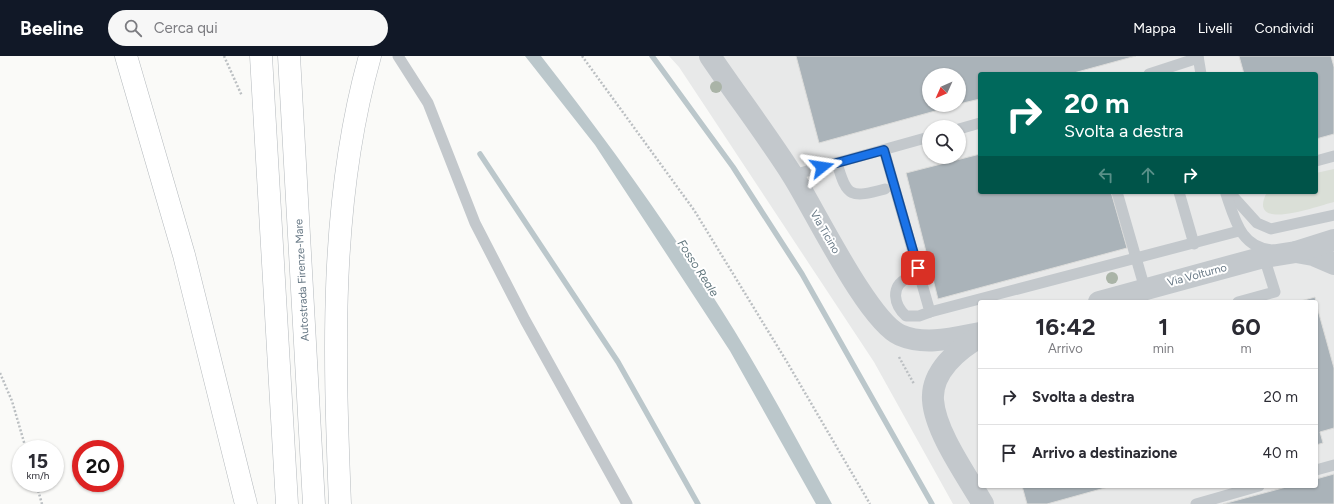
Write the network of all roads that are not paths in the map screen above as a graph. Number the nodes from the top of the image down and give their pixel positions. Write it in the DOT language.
graph roads {
  1 [pos="126,56"];
  2 [pos="262,56"];
  3 [pos="288,56"];
  4 [pos="370,56"];
  5 [pos="398,56"];
  6 [pos="710,56"];
  7 [pos="1198,57"];
  8 [pos="1155,72"];
  9 [pos="1201,72"];
  10 [pos="978,123"];
  11 [pos="966,126"];
  12 [pos="922,139"];
  13 [pos="884,150"];
  14 [pos="1334,156"];
  15 [pos="1318,160"];
  16 [pos="837,163"];
  17 [pos="792,176"];
  18 [pos="885,189"];
  19 [pos="1118,194"];
  20 [pos="1180,194"];
  21 [pos="1228,194"];
  22 [pos="1229,194"];
  23 [pos="1334,215"];
  24 [pos="1239,231"];
  25 [pos="1334,240"];
  26 [pos="1194,244"];
  27 [pos="1296,252"];
  28 [pos="1264,257"];
  29 [pos="1136,258"];
  30 [pos="1334,264"];
  31 [pos="907,278"];
  32 [pos="1143,294"];
  33 [pos="1110,300"];
  34 [pos="1245,300"];
  35 [pos="930,312"];
  36 [pos="978,333"];
  37 [pos="978,338"];
  38 [pos="1334,464"];
  39 [pos="1318,469"];
  40 [pos="1252,488"];
  41 [pos="246,504"];
  42 [pos="287,504"];
  43 [pos="314,504"];
  44 [pos="340,504"];
  45 [pos="627,504"];
  46 [pos="983,504"];
  47 [pos="1196,504"];
  1 -- 41 [label="highway"];
  2 -- 42 [label="highway"];
  3 -- 43 [label="highway, Autostrada Firenze-Mare"];
  4 -- 44 [label="highway"];
  5 -- 45 [label="lane"];
  6 -- 17 [label="street, Via Ticino"];
  7 -- 8 [label="lane"];
  7 -- 9 [label="lane"];
  10 -- 11 [label="lane"];
  12 -- 13 [label="lane"];
  13 -- 16 [label="lane"];
  13 -- 35 [label="lane"];
  14 -- 15 [label="lane"];
  16 -- 17 [label="lane"];
  16 -- 18 [label="lane"];
  17 -- 36 [label="street, Via Ticino"];
  19 -- 29 [label="lane"];
  20 -- 26 [label="lane"];
  21 -- 24 [label="lane"];
  22 -- 23 [label="lane"];
  24 -- 26 [label="lane"];
  24 -- 27 [label="lane"];
  25 -- 27 [label="street, Via Volturno"];
  26 -- 29 [label="lane"];
  27 -- 28 [label="street, Via Volturno"];
  27 -- 30 [label="street, Via Volturno"];
  28 -- 32 [label="street, Via Volturno"];
  28 -- 34 [label="lane"];
  29 -- 32 [label="lane"];
  29 -- 35 [label="lane"];
  31 -- 35 [label="lane"];
  32 -- 33 [label="street, Via Volturno"];
  37 -- 46 [label="street"];
  38 -- 39 [label="lane"];
  40 -- 47 [label="lane"];
}
